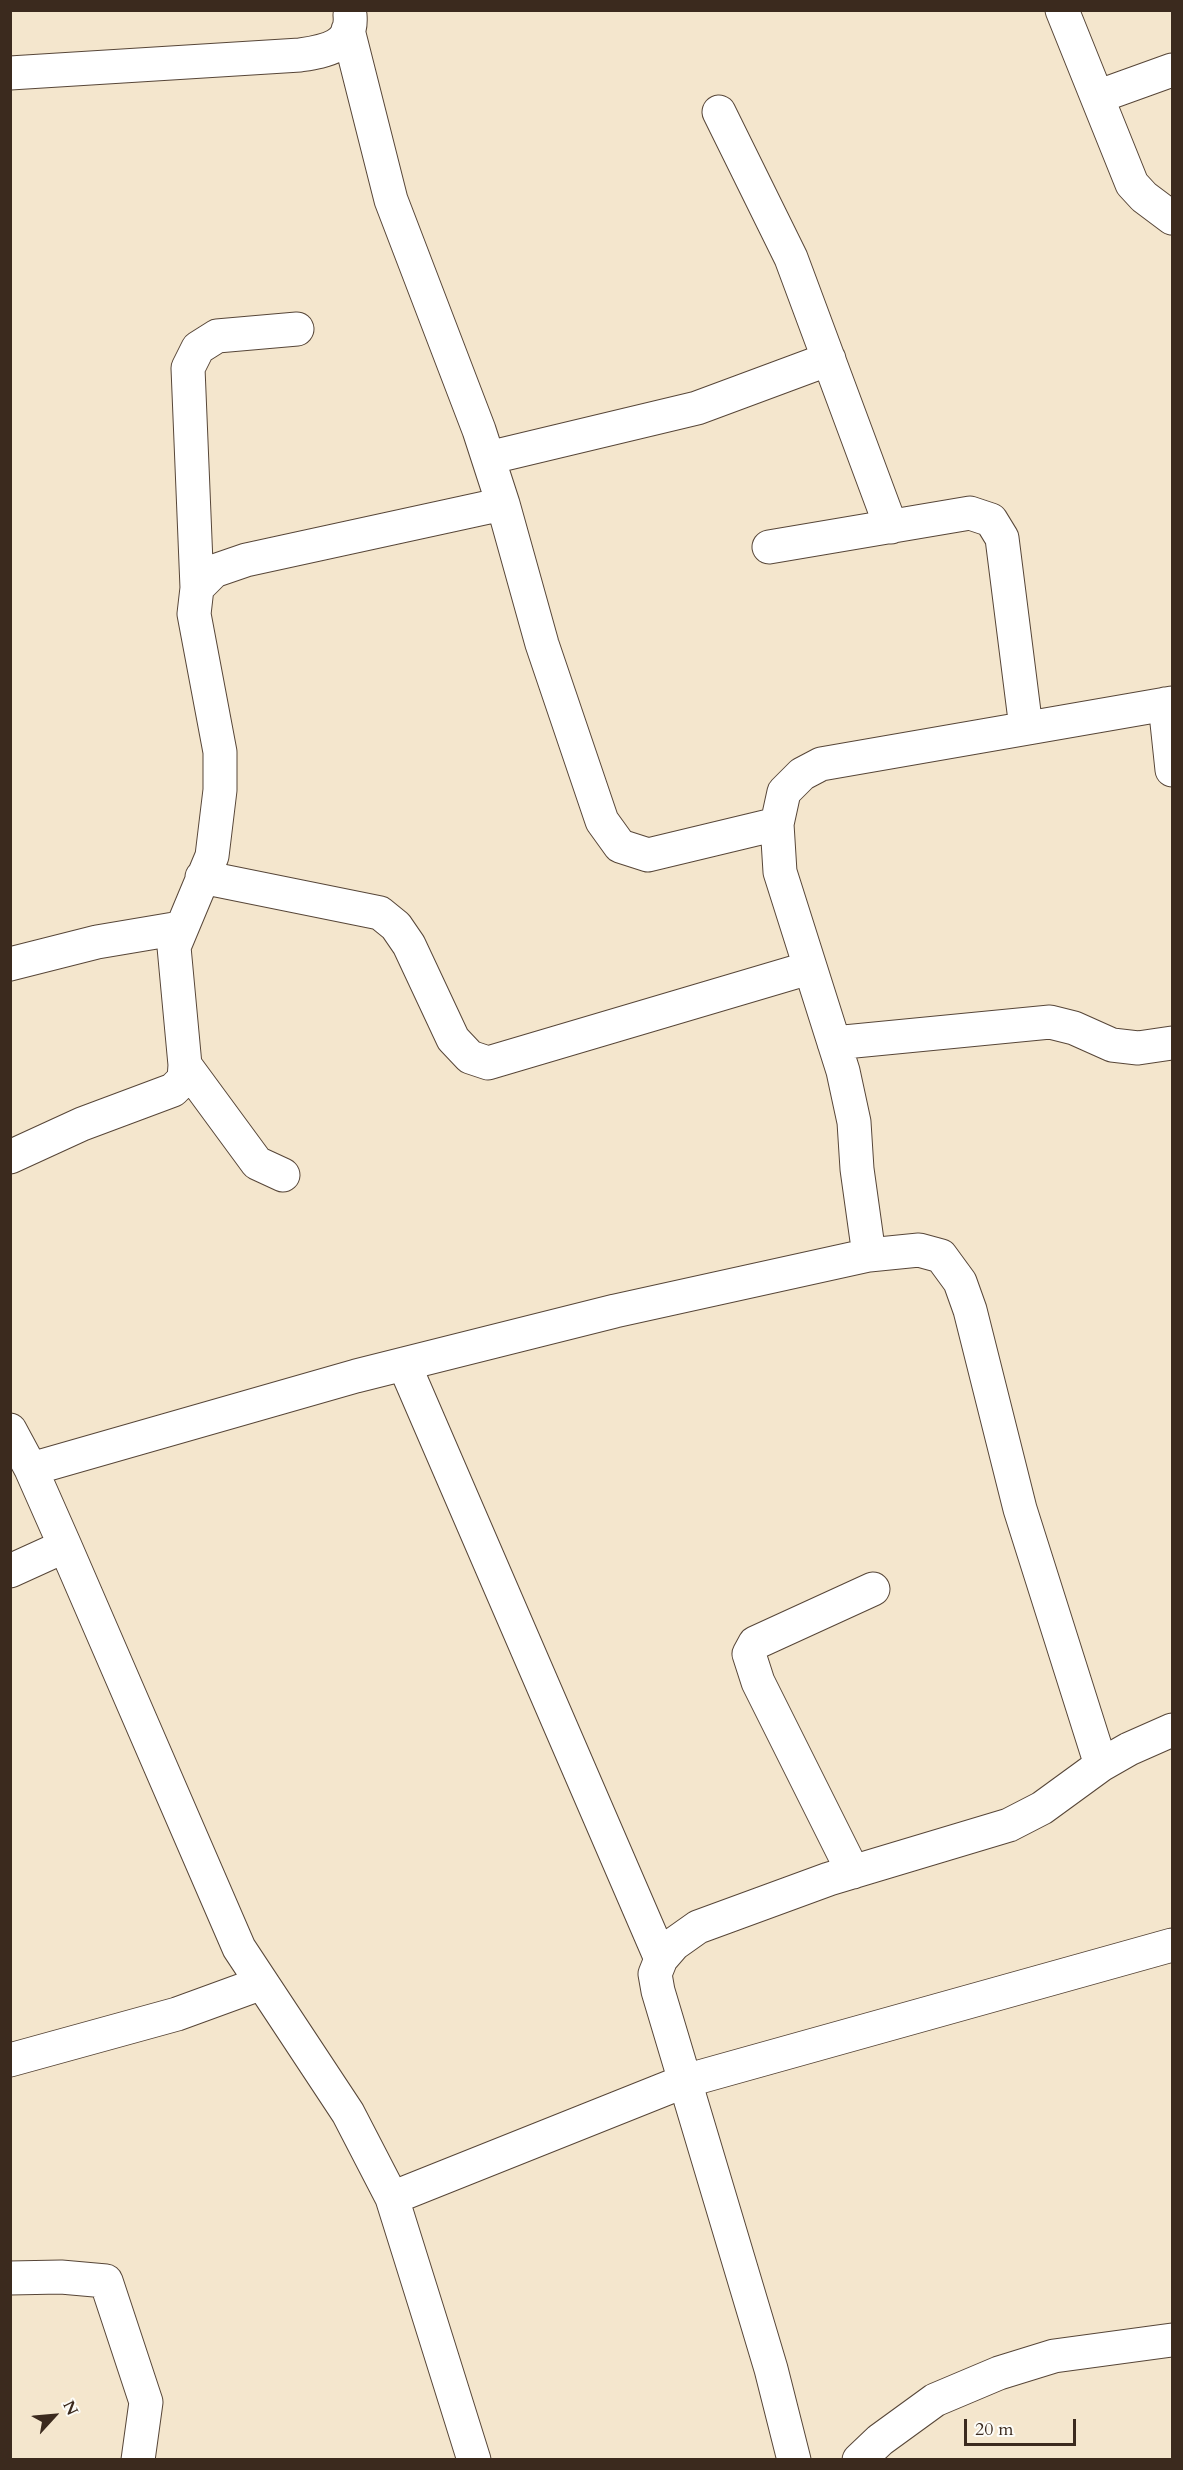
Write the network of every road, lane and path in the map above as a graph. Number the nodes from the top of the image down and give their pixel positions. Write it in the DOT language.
graph roads {
  1 [pos="1062,10"];
  2 [pos="349,20"];
  3 [pos="1173,70"];
  4 [pos="10,73"];
  5 [pos="1097,96"];
  6 [pos="719,112"];
  7 [pos="1173,218"];
  8 [pos="297,329"];
  9 [pos="829,359"];
  10 [pos="488,458"];
  11 [pos="503,504"];
  12 [pos="891,527"];
  13 [pos="769,548"];
  14 [pos="197,588"];
  15 [pos="1169,703"];
  16 [pos="1026,728"];
  17 [pos="1173,770"];
  18 [pos="777,824"];
  19 [pos="202,877"];
  20 [pos="180,928"];
  21 [pos="10,964"];
  22 [pos="809,968"];
  23 [pos="834,1043"];
  24 [pos="1173,1043"];
  25 [pos="185,1065"];
  26 [pos="10,1156"];
  27 [pos="283,1175"];
  28 [pos="868,1255"];
  29 [pos="404,1364"];
  30 [pos="10,1430"];
  31 [pos="31,1469"];
  32 [pos="65,1546"];
  33 [pos="10,1571"];
  34 [pos="873,1588"];
  35 [pos="1173,1730"];
  36 [pos="1101,1765"];
  37 [pos="853,1872"];
  38 [pos="1173,1946"];
  39 [pos="662,1959"];
  40 [pos="262,1983"];
  41 [pos="10,2060"];
  42 [pos="684,2081"];
  43 [pos="392,2198"];
  44 [pos="10,2278"];
  45 [pos="1173,2340"];
  46 [pos="138,2460"];
  47 [pos="474,2460"];
  48 [pos="794,2460"];
  49 [pos="859,2460"];
  1 -- 5 [label="street"];
  2 -- 4 [label="street"];
  2 -- 10 [label="street"];
  3 -- 5 [label="street"];
  5 -- 7 [label="street"];
  6 -- 9 [label="street"];
  8 -- 14 [label="street"];
  9 -- 10 [label="street"];
  9 -- 12 [label="street"];
  10 -- 11 [label="street"];
  11 -- 14 [label="street"];
  11 -- 18 [label="street"];
  12 -- 13 [label="street"];
  12 -- 16 [label="street"];
  14 -- 19 [label="street"];
  15 -- 16 [label="street"];
  15 -- 17 [label="street"];
  16 -- 18 [label="street"];
  18 -- 22 [label="street"];
  19 -- 20 [label="street"];
  19 -- 22 [label="street"];
  20 -- 21 [label="street"];
  20 -- 25 [label="street"];
  22 -- 23 [label="street"];
  23 -- 24 [label="street"];
  23 -- 28 [label="street"];
  25 -- 26 [label="street"];
  25 -- 27 [label="street"];
  28 -- 29 [label="street"];
  28 -- 36 [label="street"];
  29 -- 31 [label="street"];
  29 -- 39 [label="street"];
  30 -- 31 [label="street"];
  31 -- 32 [label="street"];
  32 -- 33 [label="street"];
  32 -- 40 [label="street"];
  34 -- 37 [label="street"];
  35 -- 36 [label="street"];
  36 -- 37 [label="street"];
  37 -- 39 [label="street"];
  38 -- 42 [label="street"];
  39 -- 42 [label="street"];
  40 -- 41 [label="street"];
  40 -- 43 [label="street"];
  42 -- 43 [label="street"];
  42 -- 48 [label="street"];
  43 -- 47 [label="street"];
  44 -- 46 [label="street"];
  45 -- 49 [label="street"];
}
